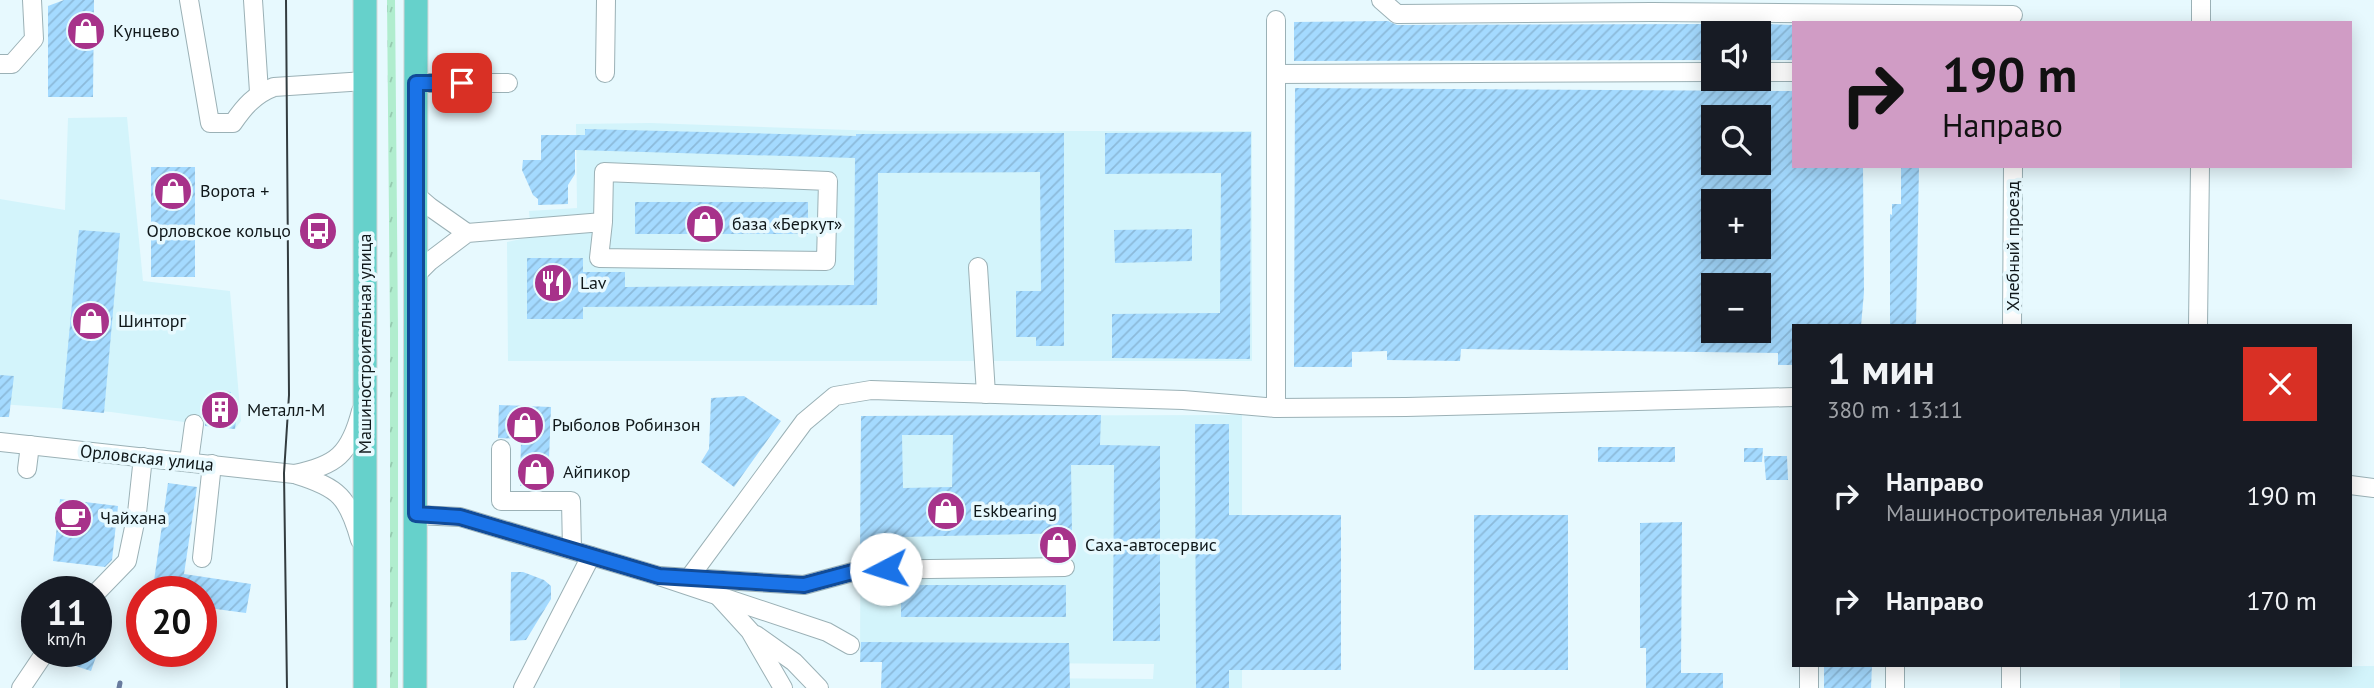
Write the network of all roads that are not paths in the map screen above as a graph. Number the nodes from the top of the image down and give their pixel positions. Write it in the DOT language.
graph roads {
  1 [pos="32,0"];
  2 [pos="189,0"];
  3 [pos="253,0"];
  4 [pos="365,0"];
  5 [pos="416,0"];
  6 [pos="606,0"];
  7 [pos="1381,0"];
  8 [pos="2202,0"];
  9 [pos="1892,7"];
  10 [pos="2013,12"];
  11 [pos="1276,20"];
  12 [pos="2201,21"];
  13 [pos="0,64"];
  14 [pos="1701,72"];
  15 [pos="1771,72"];
  16 [pos="1792,72"];
  17 [pos="605,73"];
  18 [pos="1276,74"];
  19 [pos="365,81"];
  20 [pos="416,83"];
  21 [pos="508,83"];
  22 [pos="259,92"];
  23 [pos="2013,168"];
  24 [pos="2200,168"];
  25 [pos="416,195"];
  26 [pos="603,222"];
  27 [pos="467,233"];
  28 [pos="978,267"];
  29 [pos="416,275"];
  30 [pos="2012,324"];
  31 [pos="2198,324"];
  32 [pos="365,390"];
  33 [pos="986,394"];
  34 [pos="1792,397"];
  35 [pos="1276,408"];
  36 [pos="194,424"];
  37 [pos="0,442"];
  38 [pos="30,445"];
  39 [pos="501,449"];
  40 [pos="143,457"];
  41 [pos="189,461"];
  42 [pos="212,464"];
  43 [pos="27,469"];
  44 [pos="294,474"];
  45 [pos="2352,485"];
  46 [pos="2374,488"];
  47 [pos="416,514"];
  48 [pos="572,550"];
  49 [pos="591,556"];
  50 [pos="202,558"];
  51 [pos="365,560"];
  52 [pos="1065,567"];
  53 [pos="112,576"];
  54 [pos="659,576"];
  55 [pos="689,578"];
  56 [pos="717,594"];
  57 [pos="750,631"];
  58 [pos="850,645"];
  59 [pos="35,667"];
  60 [pos="1809,667"];
  61 [pos="1895,667"];
  62 [pos="2011,667"];
  63 [pos="21,688"];
  64 [pos="365,688"];
  65 [pos="415,688"];
  66 [pos="523,688"];
  67 [pos="783,688"];
  68 [pos="819,688"];
  69 [pos="1809,688"];
  70 [pos="1895,688"];
  71 [pos="2011,688"];
  1 -- 13 [label="street"];
  2 -- 22 [label="street"];
  3 -- 22 [label="street"];
  4 -- 19 [label="main road, Машиностроительная улица"];
  5 -- 20 [label="main road"];
  6 -- 17 [label="street"];
  7 -- 9 [label="street"];
  8 -- 12 [label="street"];
  9 -- 10 [label="street"];
  11 -- 18 [label="street"];
  14 -- 18 [label="street"];
  15 -- 16 [label="street"];
  18 -- 35 [label="street"];
  19 -- 22 [label="street"];
  19 -- 32 [label="main road, Машиностроительная улица"];
  20 -- 21 [label="street"];
  20 -- 25 [label="main road"];
  23 -- 30 [label="street, Хлебный проезд"];
  24 -- 31 [label="street"];
  25 -- 27 [label="street"];
  25 -- 29 [label="main road"];
  26 -- 26 [label="street"];
  26 -- 27 [label="street"];
  27 -- 29 [label="street"];
  28 -- 33 [label="street"];
  29 -- 47 [label="main road"];
  32 -- 44 [label="street"];
  32 -- 51 [label="main road, Машиностроительная улица"];
  33 -- 35 [label="street"];
  33 -- 55 [label="street"];
  34 -- 35 [label="street"];
  36 -- 41 [label="street"];
  37 -- 38 [label="street, Орловская улица"];
  38 -- 40 [label="street, Орловская улица"];
  38 -- 43 [label="street"];
  39 -- 48 [label="street"];
  40 -- 41 [label="street, Орловская улица"];
  40 -- 53 [label="street"];
  41 -- 42 [label="street, Орловская улица"];
  42 -- 44 [label="street, Орловская улица"];
  42 -- 50 [label="street"];
  44 -- 51 [label="street"];
  45 -- 46 [label="street"];
  47 -- 48 [label="street"];
  47 -- 65 [label="main road"];
  48 -- 49 [label="street"];
  49 -- 54 [label="street"];
  49 -- 66 [label="street"];
  51 -- 64 [label="main road, Машиностроительная улица"];
  52 -- 55 [label="street"];
  54 -- 55 [label="street"];
  54 -- 56 [label="street"];
  56 -- 57 [label="street"];
  56 -- 58 [label="street"];
  57 -- 67 [label="street"];
  57 -- 68 [label="street"];
  59 -- 63 [label="street"];
  60 -- 69 [label="street"];
  61 -- 70 [label="street"];
  62 -- 71 [label="street"];
}
